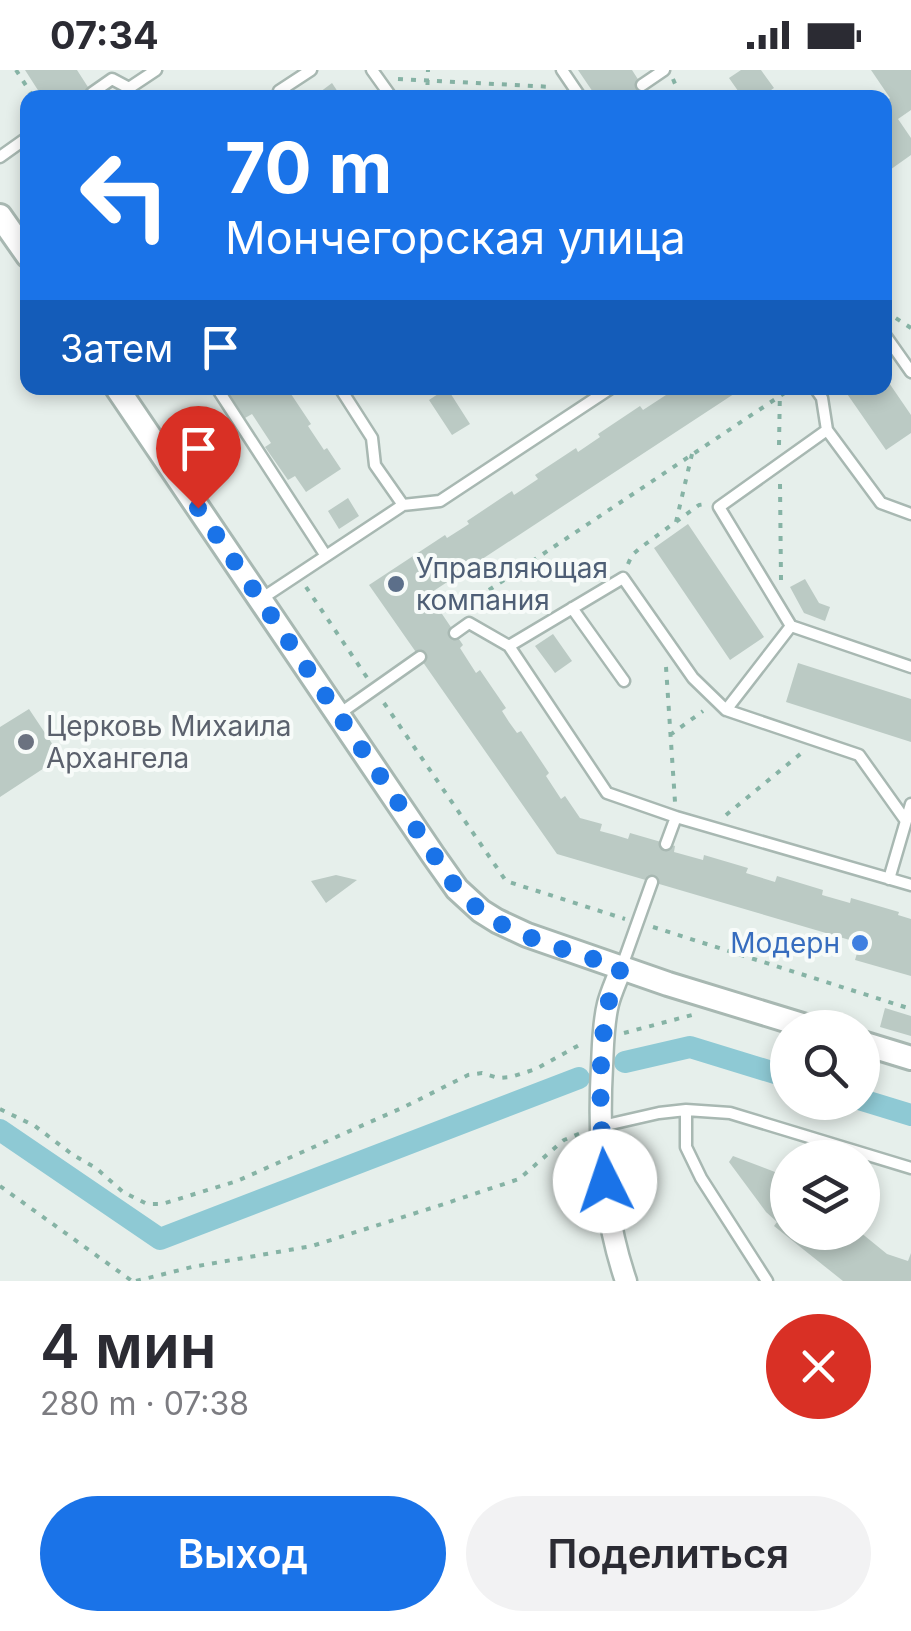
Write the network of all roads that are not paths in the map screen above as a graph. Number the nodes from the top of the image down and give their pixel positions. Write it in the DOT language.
graph roads {
  1 [pos="156,70"];
  2 [pos="311,70"];
  3 [pos="664,70"];
  4 [pos="642,85"];
  5 [pos="96,90"];
  6 [pos="128,90"];
  7 [pos="135,90"];
  8 [pos="281,90"];
  9 [pos="0,216"];
  10 [pos="20,245"];
  11 [pos="892,345"];
  12 [pos="911,372"];
  13 [pos="121,395"];
  14 [pos="222,395"];
  15 [pos="344,395"];
  16 [pos="600,395"];
  17 [pos="820,395"];
  18 [pos="827,430"];
  19 [pos="402,505"];
  20 [pos="911,514"];
  21 [pos="326,556"];
  22 [pos="260,599"];
  23 [pos="572,608"];
  24 [pos="791,626"];
  25 [pos="455,633"];
  26 [pos="509,646"];
  27 [pos="420,658"];
  28 [pos="911,667"];
  29 [pos="624,681"];
  30 [pos="726,710"];
  31 [pos="338,714"];
  32 [pos="911,804"];
  33 [pos="676,817"];
  34 [pos="906,821"];
  35 [pos="666,844"];
  36 [pos="889,879"];
  37 [pos="652,882"];
  38 [pos="911,885"];
  39 [pos="621,968"];
  40 [pos="770,1015"];
  41 [pos="880,1049"];
  42 [pos="911,1058"];
  43 [pos="686,1110"];
  44 [pos="601,1126"];
  45 [pos="911,1168"];
  46 [pos="626,1281"];
  47 [pos="767,1281"];
  1 -- 7 [label="lane"];
  2 -- 8 [label="lane"];
  3 -- 4 [label="lane"];
  5 -- 6 [label="lane"];
  9 -- 10 [label="street"];
  11 -- 12 [label="lane"];
  13 -- 22 [label="street"];
  14 -- 21 [label="lane"];
  15 -- 19 [label="lane"];
  16 -- 19 [label="lane"];
  17 -- 18 [label="lane"];
  18 -- 20 [label="lane"];
  18 -- 24 [label="lane"];
  19 -- 21 [label="lane"];
  21 -- 22 [label="lane"];
  22 -- 31 [label="street"];
  23 -- 26 [label="lane"];
  23 -- 29 [label="lane"];
  23 -- 30 [label="lane"];
  24 -- 28 [label="lane"];
  24 -- 30 [label="lane"];
  25 -- 26 [label="lane"];
  26 -- 33 [label="lane"];
  27 -- 31 [label="lane"];
  30 -- 34 [label="lane"];
  31 -- 39 [label="street"];
  32 -- 34 [label="lane"];
  33 -- 35 [label="lane"];
  33 -- 36 [label="lane"];
  34 -- 36 [label="lane"];
  36 -- 38 [label="lane"];
  37 -- 39 [label="lane"];
  39 -- 40 [label="street"];
  39 -- 44 [label="street"];
  41 -- 42 [label="street"];
  43 -- 44 [label="lane"];
  43 -- 45 [label="lane"];
  43 -- 47 [label="lane"];
  44 -- 46 [label="street"];
}
